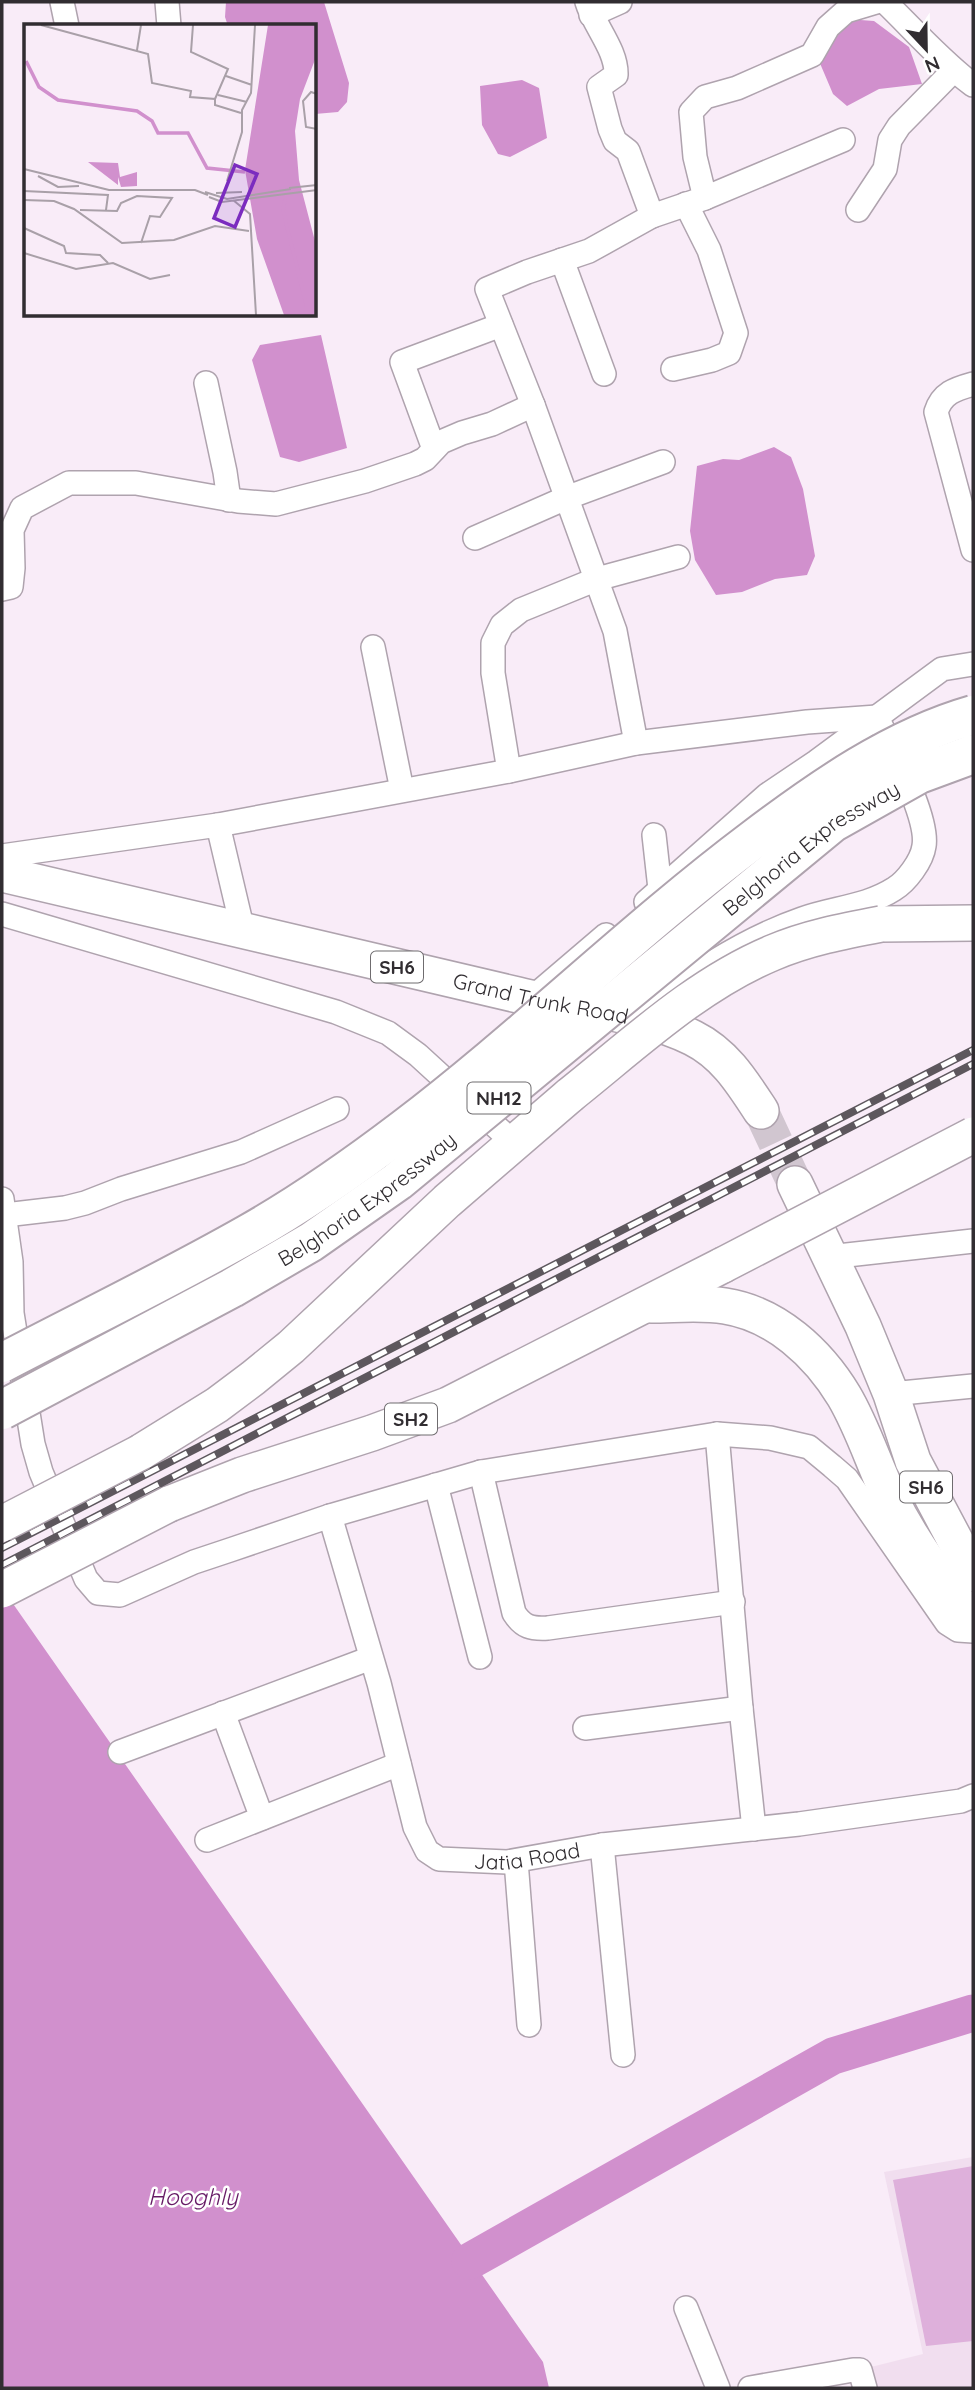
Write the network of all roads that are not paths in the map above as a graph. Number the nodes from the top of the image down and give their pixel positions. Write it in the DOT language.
graph roads {
  1 [pos="62,2"];
  2 [pos="167,2"];
  3 [pos="621,2"];
  4 [pos="876,2"];
  5 [pos="884,2"];
  6 [pos="589,8"];
  7 [pos="66,24"];
  8 [pos="169,24"];
  9 [pos="954,70"];
  10 [pos="973,85"];
  11 [pos="843,140"];
  12 [pos="695,201"];
  13 [pos="858,210"];
  14 [pos="652,216"];
  15 [pos="562,260"];
  16 [pos="501,324"];
  17 [pos="673,369"];
  18 [pos="604,374"];
  19 [pos="206,383"];
  20 [pos="973,384"];
  21 [pos="533,405"];
  22 [pos="434,450"];
  23 [pos="663,462"];
  24 [pos="566,498"];
  25 [pos="229,499"];
  26 [pos="475,538"];
  27 [pos="973,550"];
  28 [pos="678,557"];
  29 [pos="597,579"];
  30 [pos="2,589"];
  31 [pos="373,647"];
  32 [pos="973,664"];
  33 [pos="973,715"];
  34 [pos="877,717"];
  35 [pos="636,743"];
  36 [pos="973,754"];
  37 [pos="509,771"];
  38 [pos="402,790"];
  39 [pos="218,825"];
  40 [pos="654,835"];
  41 [pos="2,856"];
  42 [pos="2,874"];
  43 [pos="660,889"];
  44 [pos="2,914"];
  45 [pos="973,923"];
  46 [pos="243,931"];
  47 [pos="531,999"];
  48 [pos="632,1019"];
  49 [pos="337,1109"];
  50 [pos="761,1111"];
  51 [pos="973,1135"];
  52 [pos="514,1143"];
  53 [pos="795,1184"];
  54 [pos="4,1207"];
  55 [pos="973,1241"];
  56 [pos="829,1257"];
  57 [pos="640,1305"];
  58 [pos="2,1363"];
  59 [pos="973,1386"];
  60 [pos="891,1394"];
  61 [pos="2,1410"];
  62 [pos="717,1434"];
  63 [pos="481,1472"];
  64 [pos="436,1485"];
  65 [pos="330,1516"];
  66 [pos="2,1524"];
  67 [pos="973,1574"];
  68 [pos="2,1590"];
  69 [pos="733,1602"];
  70 [pos="973,1622"];
  71 [pos="973,1631"];
  72 [pos="480,1657"];
  73 [pos="371,1658"];
  74 [pos="741,1708"];
  75 [pos="223,1713"];
  76 [pos="585,1728"];
  77 [pos="120,1752"];
  78 [pos="399,1764"];
  79 [pos="973,1796"];
  80 [pos="262,1818"];
  81 [pos="754,1829"];
  82 [pos="206,1840"];
  83 [pos="602,1845"];
  84 [pos="516,1861"];
  85 [pos="530,2025"];
  86 [pos="623,2055"];
  87 [pos="686,2308"];
  88 [pos="718,2388"];
  89 [pos="750,2388"];
  90 [pos="865,2388"];
  1 -- 7 [label="street"];
  2 -- 8 [label="street"];
  3 -- 6 [label="street"];
  4 -- 12 [label="street"];
  5 -- 9 [label="street"];
  6 -- 14 [label="street"];
  9 -- 10 [label="street"];
  9 -- 13 [label="street"];
  11 -- 12 [label="street"];
  12 -- 14 [label="street"];
  12 -- 17 [label="street"];
  14 -- 15 [label="street"];
  15 -- 16 [label="street"];
  15 -- 18 [label="street"];
  16 -- 21 [label="street"];
  16 -- 22 [label="street"];
  19 -- 25 [label="street"];
  20 -- 27 [label="street"];
  21 -- 22 [label="street"];
  21 -- 24 [label="street"];
  22 -- 25 [label="street"];
  23 -- 24 [label="street"];
  24 -- 26 [label="street"];
  24 -- 29 [label="street"];
  25 -- 30 [label="street"];
  28 -- 29 [label="street"];
  29 -- 35 [label="street"];
  29 -- 37 [label="street"];
  31 -- 38 [label="street"];
  32 -- 34 [label="street"];
  33 -- 58 [label="highway, Belghoria Expressway / NH12, bridge"];
  34 -- 35 [label="street"];
  34 -- 43 [label="street"];
  34 -- 48 [label="street"];
  35 -- 37 [label="street"];
  36 -- 61 [label="highway, Belghoria Expressway / NH12, bridge"];
  37 -- 38 [label="street"];
  38 -- 39 [label="street"];
  39 -- 41 [label="street"];
  39 -- 46 [label="street"];
  40 -- 43 [label="street"];
  42 -- 46 [label="main road, Grand Trunk Road / SH6"];
  43 -- 47 [label="street"];
  44 -- 52 [label="street"];
  45 -- 52 [label="main road, bridge"];
  46 -- 47 [label="main road, Grand Trunk Road / SH6"];
  47 -- 48 [label="main road, Grand Trunk Road / SH6"];
  48 -- 50 [label="main road, Grand Trunk Road / SH6"];
  49 -- 54 [label="street"];
  51 -- 57 [label="main road, bridge"];
  52 -- 66 [label="main road, bridge"];
  53 -- 56 [label="main road, SH6"];
  54 -- 65 [label="street"];
  55 -- 56 [label="street"];
  56 -- 60 [label="main road, SH6"];
  57 -- 68 [label="main road, SH2, bridge"];
  57 -- 70 [label="main road"];
  59 -- 60 [label="street"];
  60 -- 67 [label="main road, SH6"];
  62 -- 63 [label="street"];
  62 -- 69 [label="street"];
  62 -- 71 [label="street"];
  63 -- 64 [label="street"];
  63 -- 69 [label="street"];
  64 -- 65 [label="street"];
  64 -- 72 [label="street"];
  65 -- 73 [label="street, Jatia Road"];
  69 -- 74 [label="street"];
  73 -- 75 [label="street"];
  73 -- 78 [label="street, Jatia Road"];
  74 -- 76 [label="street"];
  74 -- 81 [label="street"];
  75 -- 77 [label="street"];
  75 -- 80 [label="street"];
  78 -- 80 [label="street"];
  78 -- 84 [label="street, Jatia Road"];
  79 -- 81 [label="street, Jatia Road"];
  80 -- 82 [label="street"];
  81 -- 83 [label="street, Jatia Road"];
  83 -- 84 [label="street, Jatia Road"];
  83 -- 86 [label="street"];
  84 -- 85 [label="street"];
  87 -- 88 [label="street"];
  89 -- 90 [label="street"];
}
